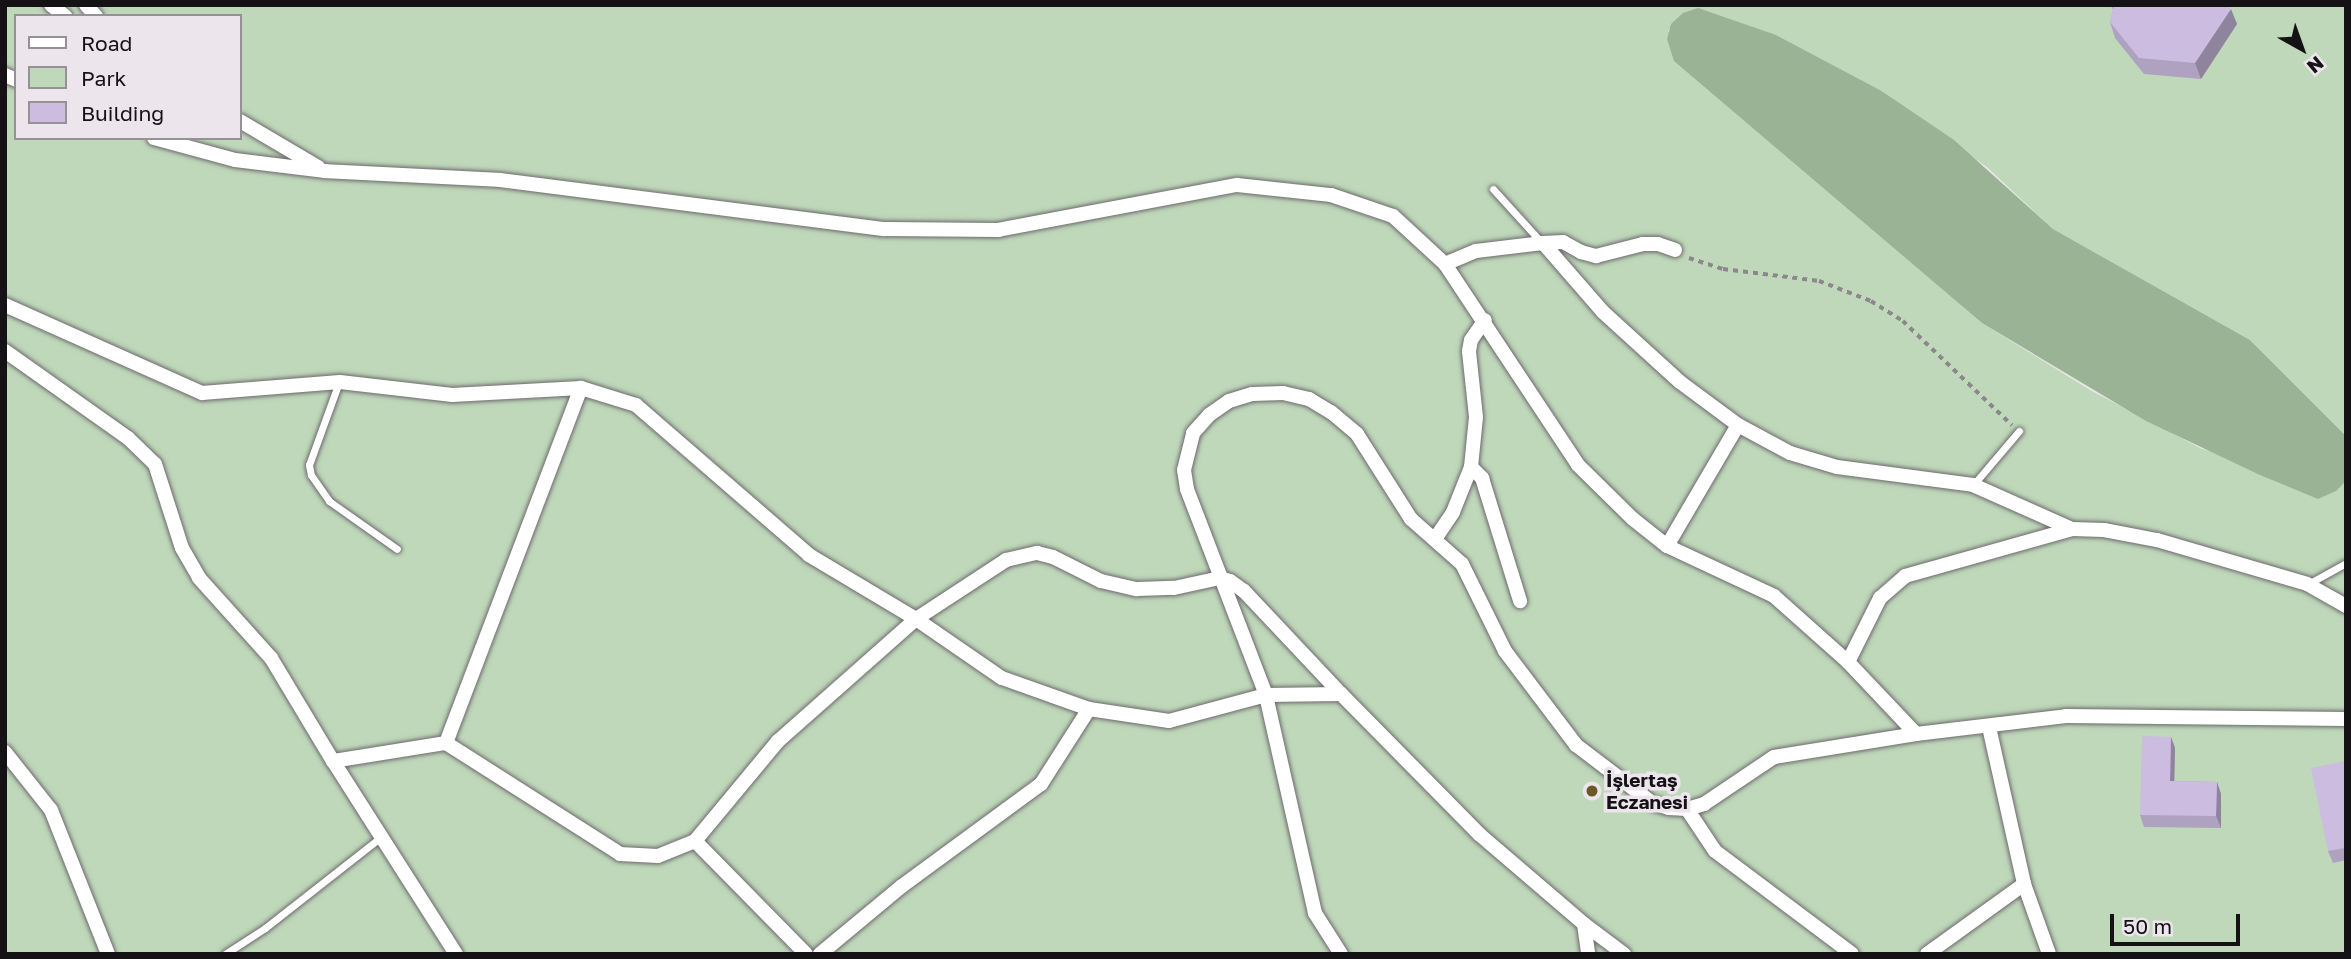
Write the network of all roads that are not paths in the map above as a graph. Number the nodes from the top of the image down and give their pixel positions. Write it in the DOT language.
graph roads {
  1 [pos="242,122"];
  2 [pos="161,140"];
  3 [pos="325,171"];
  4 [pos="1493,189"];
  5 [pos="1542,243"];
  6 [pos="1675,250"];
  7 [pos="1445,264"];
  8 [pos="5,305"];
  9 [pos="1485,320"];
  10 [pos="5,351"];
  11 [pos="340,382"];
  12 [pos="581,388"];
  13 [pos="1738,425"];
  14 [pos="2019,431"];
  15 [pos="1471,467"];
  16 [pos="1973,485"];
  17 [pos="2072,529"];
  18 [pos="1435,539"];
  19 [pos="1667,546"];
  20 [pos="397,549"];
  21 [pos="2346,563"];
  22 [pos="1220,578"];
  23 [pos="2307,584"];
  24 [pos="1520,601"];
  25 [pos="2346,606"];
  26 [pos="916,619"];
  27 [pos="1848,662"];
  28 [pos="1341,694"];
  29 [pos="1266,695"];
  30 [pos="1089,709"];
  31 [pos="2346,719"];
  32 [pos="1989,727"];
  33 [pos="1916,734"];
  34 [pos="446,743"];
  35 [pos="5,752"];
  36 [pos="333,761"];
  37 [pos="1687,809"];
  38 [pos="382,836"];
  39 [pos="695,841"];
  40 [pos="2024,884"];
  41 [pos="1584,924"];
  42 [pos="108,954"];
  43 [pos="225,954"];
  44 [pos="456,954"];
  45 [pos="806,954"];
  46 [pos="820,954"];
  47 [pos="1341,954"];
  48 [pos="1588,954"];
  49 [pos="1623,954"];
  50 [pos="1852,954"];
  51 [pos="1927,954"];
  52 [pos="2049,954"];
  1 -- 3 [label="street"];
  2 -- 3 [label="street"];
  3 -- 7 [label="street"];
  4 -- 5 [label="lane"];
  5 -- 6 [label="street"];
  5 -- 7 [label="street"];
  5 -- 13 [label="street"];
  7 -- 9 [label="street"];
  8 -- 11 [label="street"];
  9 -- 15 [label="street"];
  9 -- 19 [label="street"];
  10 -- 36 [label="street"];
  11 -- 12 [label="street"];
  11 -- 20 [label="lane"];
  12 -- 26 [label="street"];
  12 -- 34 [label="street"];
  13 -- 16 [label="street"];
  13 -- 19 [label="street"];
  14 -- 16 [label="lane"];
  15 -- 18 [label="street"];
  15 -- 24 [label="street"];
  16 -- 17 [label="street"];
  17 -- 23 [label="street"];
  17 -- 27 [label="street"];
  18 -- 22 [label="street"];
  18 -- 37 [label="street"];
  19 -- 27 [label="street"];
  21 -- 23 [label="lane"];
  22 -- 26 [label="street"];
  22 -- 28 [label="street"];
  22 -- 29 [label="street"];
  23 -- 25 [label="street"];
  26 -- 30 [label="street"];
  26 -- 39 [label="street"];
  27 -- 33 [label="street"];
  28 -- 29 [label="street"];
  28 -- 41 [label="street"];
  29 -- 30 [label="street"];
  29 -- 47 [label="street"];
  30 -- 46 [label="street"];
  31 -- 32 [label="street"];
  32 -- 33 [label="street"];
  32 -- 40 [label="street"];
  33 -- 37 [label="street"];
  34 -- 36 [label="street"];
  34 -- 39 [label="street"];
  35 -- 42 [label="street"];
  36 -- 38 [label="street"];
  37 -- 50 [label="street"];
  38 -- 43 [label="lane"];
  38 -- 44 [label="street"];
  39 -- 45 [label="street"];
  40 -- 51 [label="street"];
  40 -- 52 [label="street"];
  41 -- 48 [label="street"];
  41 -- 49 [label="street"];
}
